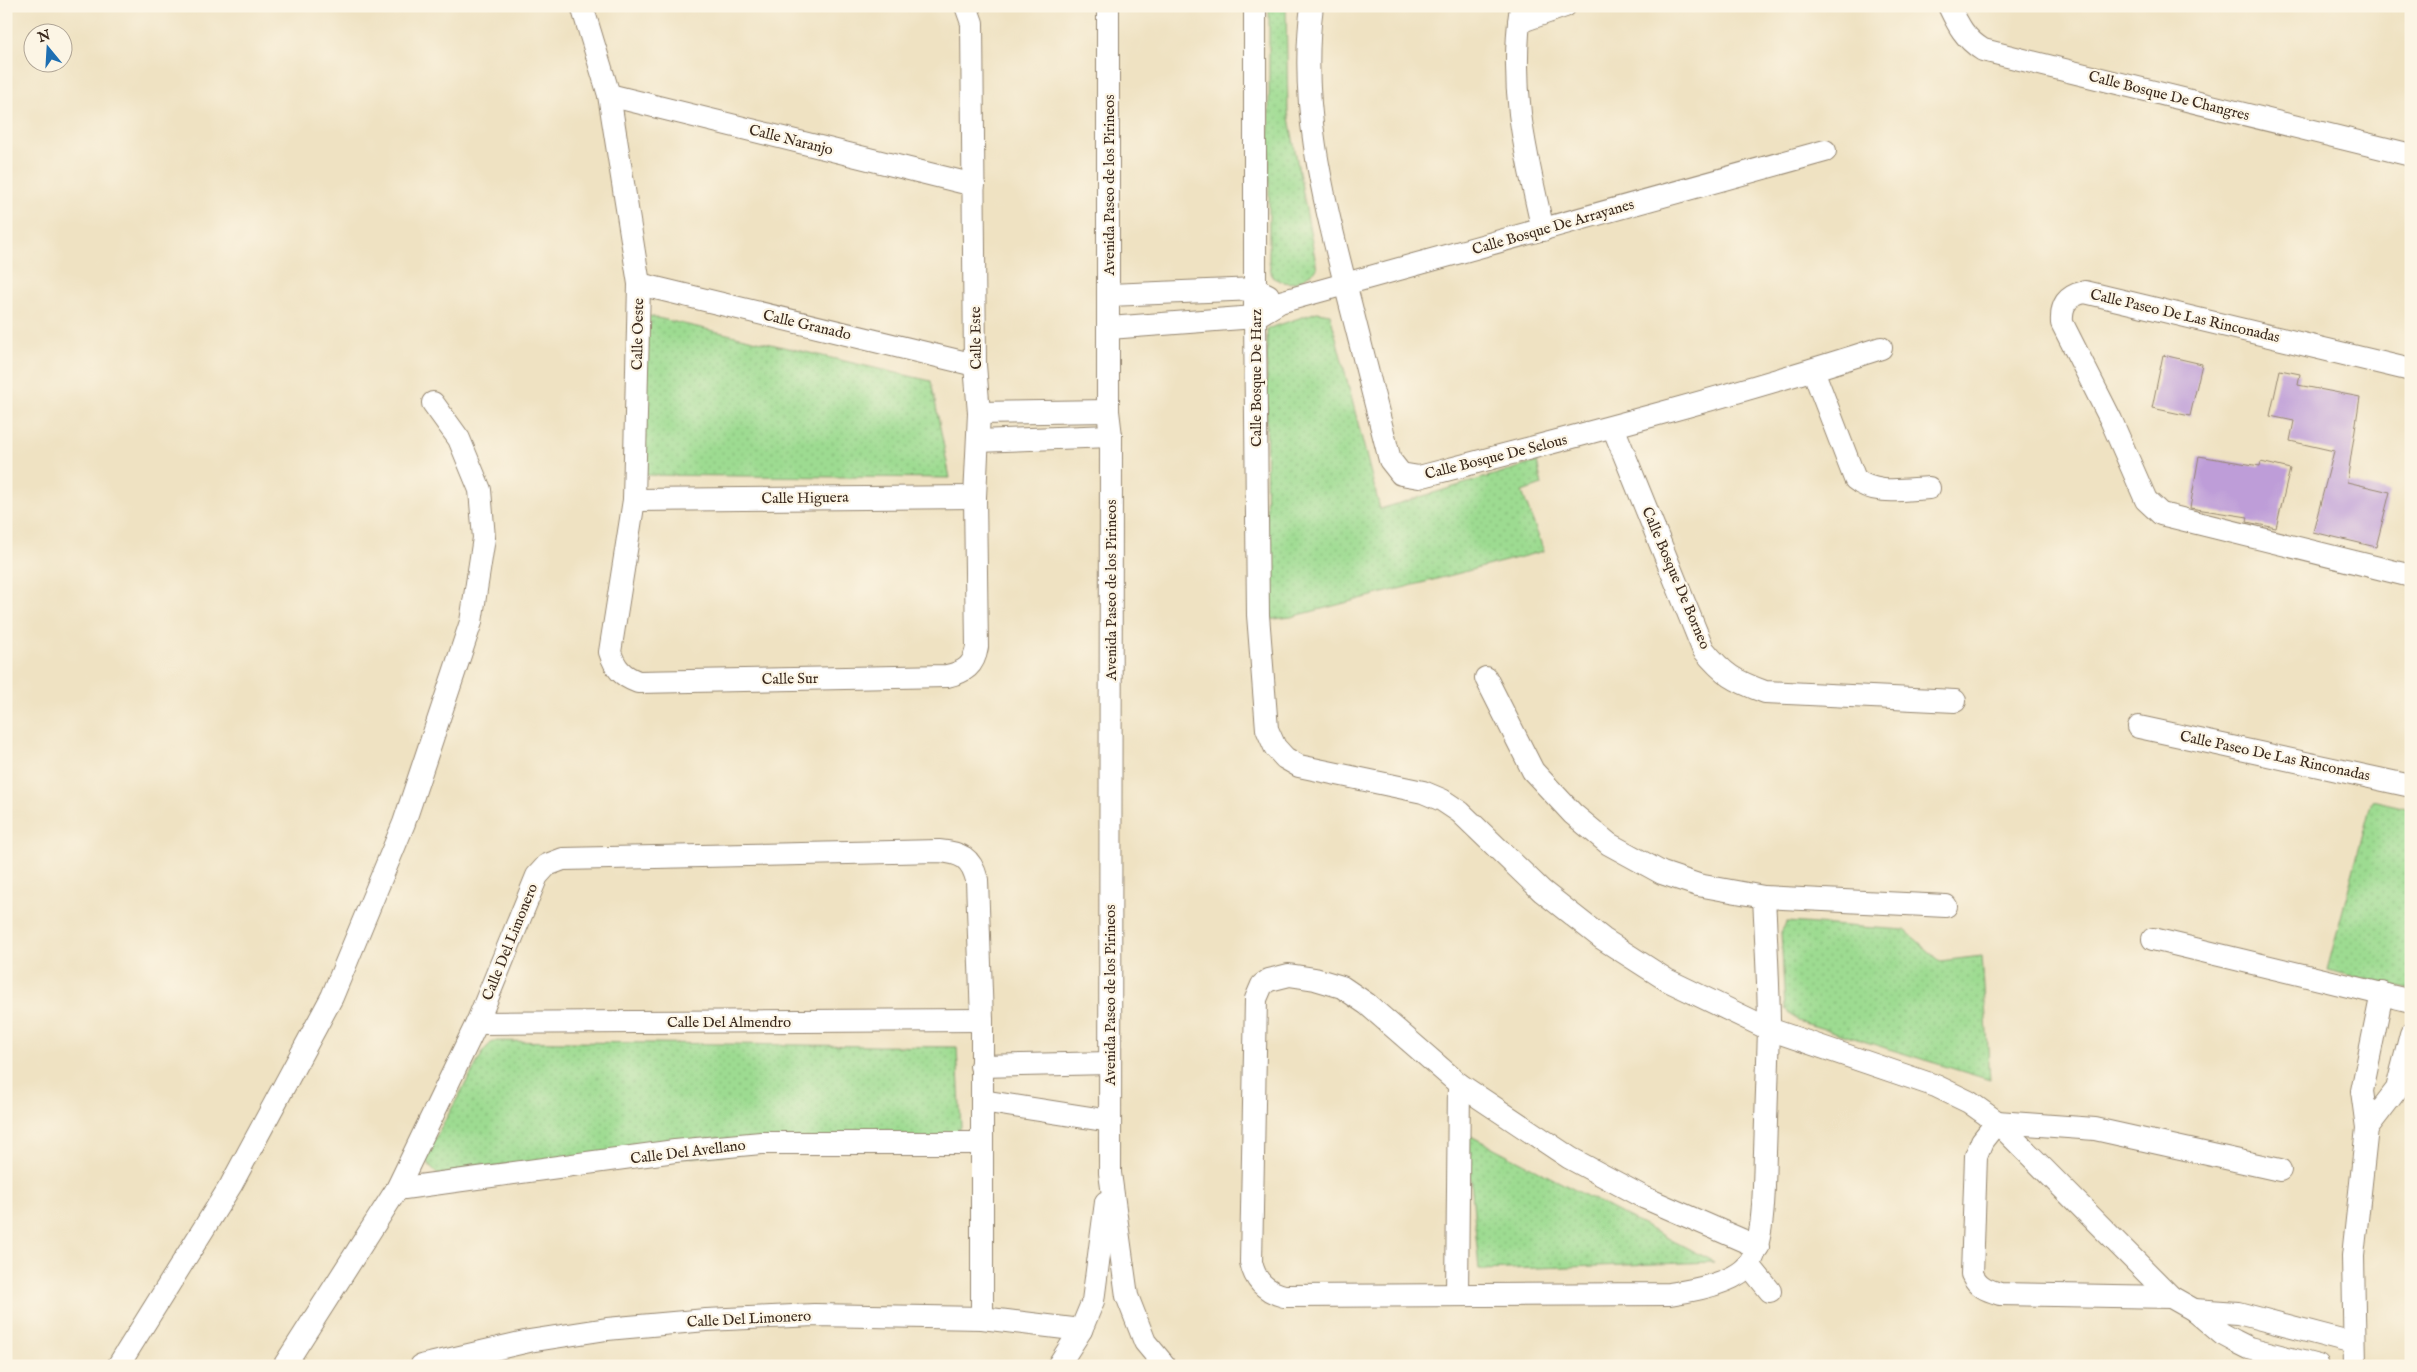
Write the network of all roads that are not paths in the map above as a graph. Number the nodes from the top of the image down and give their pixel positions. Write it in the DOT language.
graph roads {
  1 [pos="582,6"];
  2 [pos="966,6"];
  3 [pos="1108,6"];
  4 [pos="1256,6"];
  5 [pos="1312,6"];
  6 [pos="1565,6"];
  7 [pos="1949,6"];
  8 [pos="1520,14"];
  9 [pos="609,95"];
  10 [pos="1825,151"];
  11 [pos="2411,155"];
  12 [pos="974,185"];
  13 [pos="1543,230"];
  14 [pos="639,284"];
  15 [pos="1346,285"];
  16 [pos="1256,289"];
  17 [pos="1109,295"];
  18 [pos="1280,302"];
  19 [pos="1255,317"];
  20 [pos="1108,328"];
  21 [pos="1881,348"];
  22 [pos="976,365"];
  23 [pos="1812,370"];
  24 [pos="2411,370"];
  25 [pos="432,403"];
  26 [pos="1108,412"];
  27 [pos="979,413"];
  28 [pos="1613,427"];
  29 [pos="1111,436"];
  30 [pos="978,441"];
  31 [pos="1929,488"];
  32 [pos="975,496"];
  33 [pos="634,500"];
  34 [pos="2411,576"];
  35 [pos="614,665"];
  36 [pos="969,668"];
  37 [pos="1486,678"];
  38 [pos="1956,701"];
  39 [pos="2139,727"];
  40 [pos="2411,786"];
  41 [pos="1764,897"];
  42 [pos="1946,906"];
  43 [pos="2153,939"];
  44 [pos="2382,994"];
  45 [pos="2411,1000"];
  46 [pos="982,1020"];
  47 [pos="477,1023"];
  48 [pos="1769,1029"];
  49 [pos="2411,1034"];
  50 [pos="1110,1063"];
  51 [pos="982,1066"];
  52 [pos="1459,1084"];
  53 [pos="982,1101"];
  54 [pos="1110,1121"];
  55 [pos="1997,1122"];
  56 [pos="2367,1128"];
  57 [pos="981,1143"];
  58 [pos="2280,1170"];
  59 [pos="1110,1174"];
  60 [pos="397,1189"];
  61 [pos="1753,1256"];
  62 [pos="1770,1291"];
  63 [pos="1457,1295"];
  64 [pos="2171,1297"];
  65 [pos="2194,1310"];
  66 [pos="982,1318"];
  67 [pos="1081,1330"];
  68 [pos="2353,1343"];
  69 [pos="118,1366"];
  70 [pos="284,1366"];
  71 [pos="421,1366"];
  72 [pos="1058,1366"];
  73 [pos="1165,1366"];
  74 [pos="2318,1366"];
  75 [pos="2355,1366"];
  1 -- 9 [label="street, Calle Oeste"];
  2 -- 12 [label="street, Calle Este"];
  3 -- 17 [label="street, Avenida Paseo de los Pirineos"];
  4 -- 16 [label="street, Calle Bosque De Harz"];
  5 -- 15 [label="street, Calle Bosque De Selous"];
  6 -- 8 [label="street"];
  7 -- 11 [label="street, Calle Bosque De Changres"];
  8 -- 13 [label="street"];
  9 -- 12 [label="street, Calle Naranjo"];
  9 -- 14 [label="street, Calle Oeste"];
  10 -- 13 [label="street, Calle Bosque De Arrayanes"];
  12 -- 22 [label="street, Calle Este"];
  13 -- 15 [label="street, Calle Bosque De Arrayanes"];
  14 -- 22 [label="street, Calle Granado"];
  14 -- 33 [label="street, Calle Oeste"];
  15 -- 18 [label="street, Calle Bosque De Arrayanes"];
  15 -- 28 [label="street, Calle Bosque De Selous"];
  16 -- 17 [label="street"];
  16 -- 18 [label="street"];
  16 -- 19 [label="street, Calle Bosque De Harz"];
  17 -- 20 [label="street, Avenida Paseo de los Pirineos"];
  18 -- 19 [label="street, Calle Bosque De Arrayanes"];
  19 -- 20 [label="street, Calle Bosque De Arrayanes"];
  19 -- 48 [label="street, Calle Bosque De Harz"];
  20 -- 26 [label="street, Avenida Paseo de los Pirineos"];
  21 -- 23 [label="street, Calle Bosque De Selous"];
  22 -- 27 [label="street, Calle Este"];
  23 -- 28 [label="street, Calle Bosque De Selous"];
  23 -- 31 [label="street"];
  24 -- 34 [label="street, Calle Paseo De Las Rinconadas"];
  25 -- 69 [label="street"];
  26 -- 27 [label="street"];
  26 -- 29 [label="street, Avenida Paseo de los Pirineos"];
  27 -- 30 [label="street, Calle Este"];
  28 -- 38 [label="street, Calle Bosque De Borneo"];
  29 -- 30 [label="street"];
  29 -- 50 [label="street, Avenida Paseo de los Pirineos"];
  30 -- 32 [label="street, Calle Este"];
  32 -- 33 [label="street, Calle Higuera"];
  32 -- 36 [label="street, Calle Este"];
  33 -- 35 [label="street, Calle Oeste"];
  35 -- 36 [label="street, Calle Sur"];
  37 -- 41 [label="street"];
  39 -- 40 [label="street, Calle Paseo De Las Rinconadas"];
  41 -- 42 [label="street"];
  41 -- 48 [label="street"];
  43 -- 44 [label="street"];
  44 -- 45 [label="street"];
  44 -- 56 [label="street"];
  46 -- 47 [label="street, Calle Del Almendro"];
  46 -- 47 [label="street, Calle Del Limonero"];
  46 -- 51 [label="street"];
  47 -- 60 [label="street, Calle Del Limonero"];
  48 -- 55 [label="street"];
  48 -- 61 [label="street"];
  49 -- 56 [label="street"];
  50 -- 51 [label="street"];
  50 -- 54 [label="street, Avenida Paseo de los Pirineos"];
  51 -- 53 [label="street"];
  52 -- 61 [label="street"];
  52 -- 63 [label="street"];
  52 -- 63 [label="street"];
  53 -- 54 [label="street"];
  53 -- 57 [label="street"];
  54 -- 59 [label="street, Avenida Paseo de los Pirineos"];
  55 -- 58 [label="street"];
  55 -- 64 [label="street"];
  55 -- 64 [label="street"];
  56 -- 68 [label="street"];
  57 -- 60 [label="street, Calle Del Avellano"];
  57 -- 66 [label="street"];
  59 -- 67 [label="street"];
  59 -- 73 [label="street"];
  60 -- 70 [label="street, Calle Del Limonero"];
  61 -- 62 [label="street"];
  61 -- 63 [label="street"];
  64 -- 65 [label="street"];
  65 -- 68 [label="street"];
  65 -- 74 [label="street"];
  66 -- 67 [label="street, Calle Del Limonero"];
  66 -- 71 [label="street, Calle Del Limonero"];
  67 -- 72 [label="street"];
  68 -- 75 [label="street"];
}
